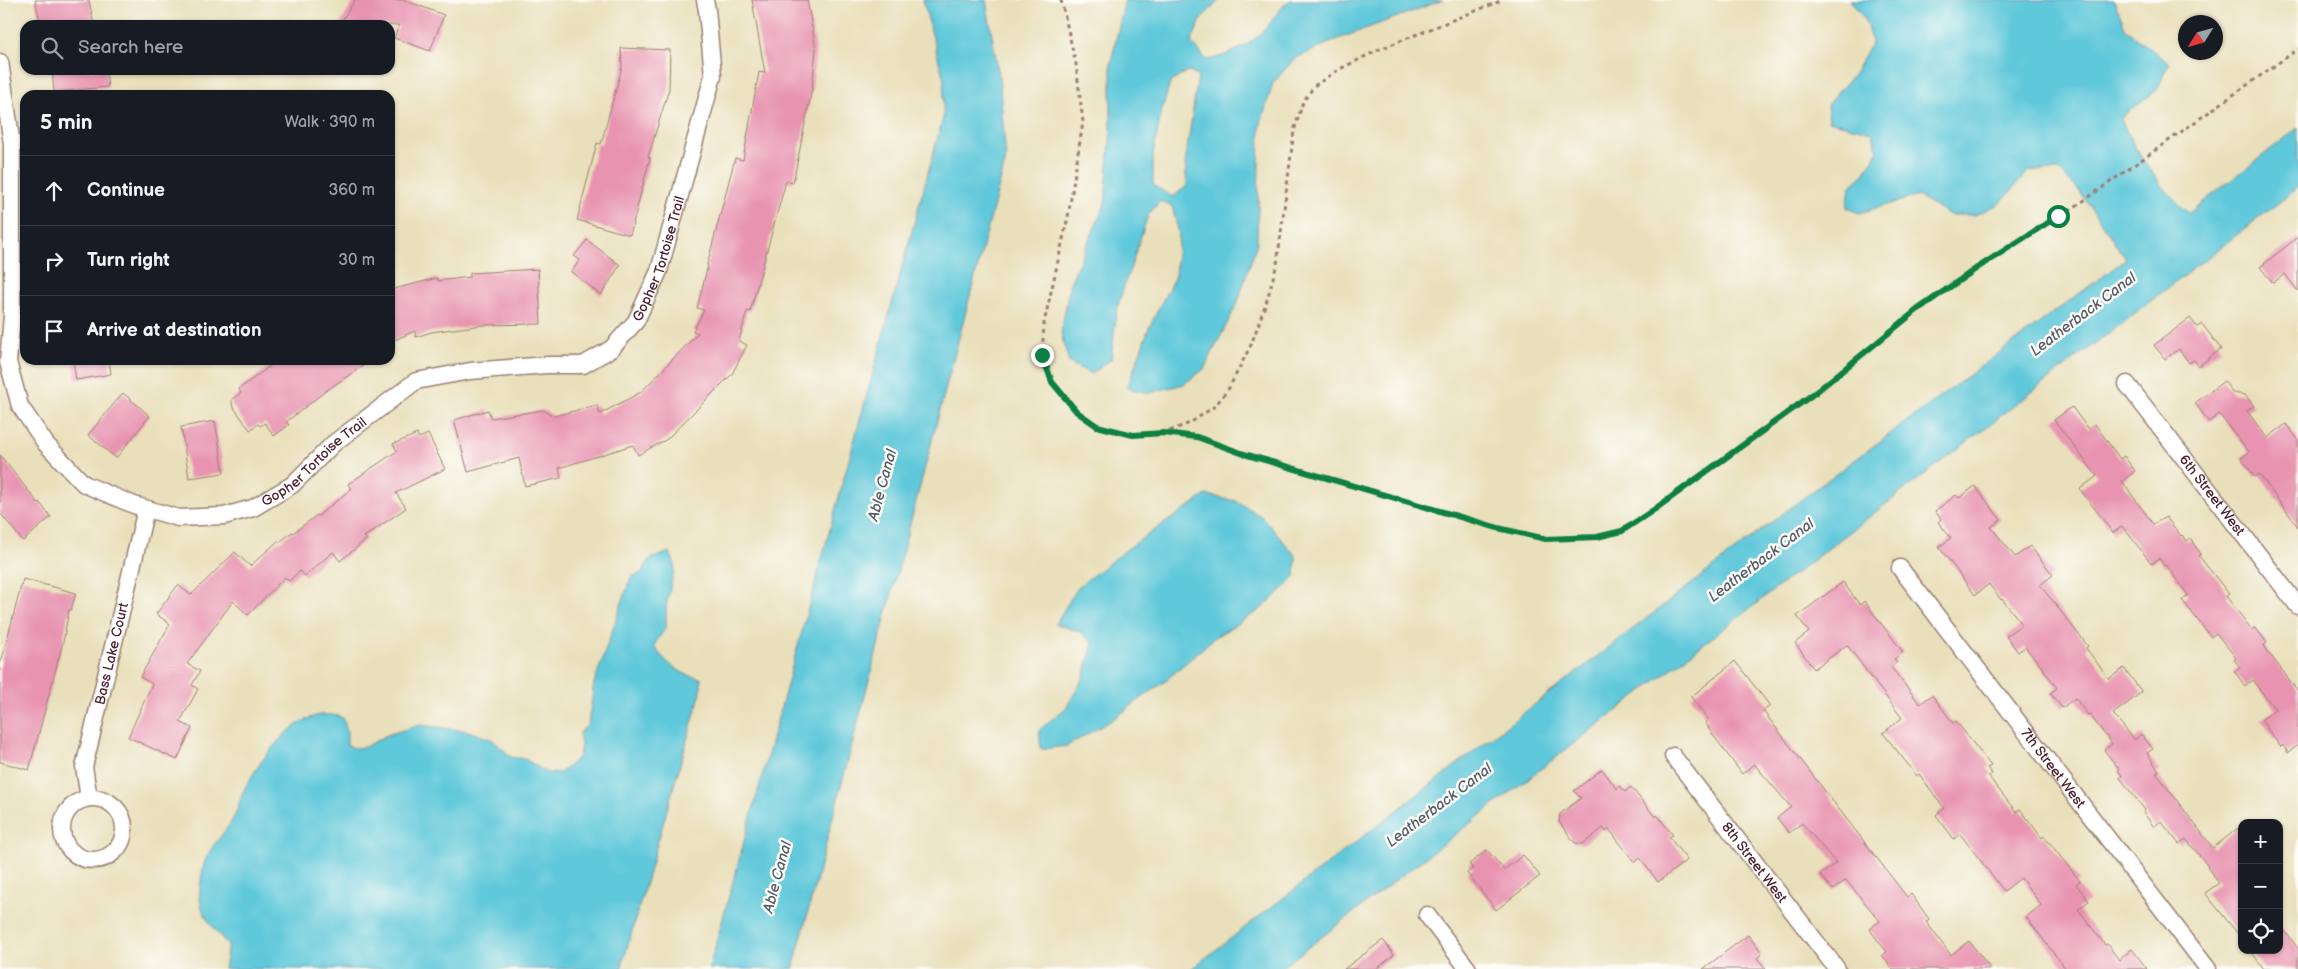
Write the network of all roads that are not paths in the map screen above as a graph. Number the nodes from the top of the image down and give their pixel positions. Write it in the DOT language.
graph roads {
  1 [pos="704,0"];
  2 [pos="0,62"];
  3 [pos="2127,384"];
  4 [pos="146,509"];
  5 [pos="1900,568"];
  6 [pos="2298,606"];
  7 [pos="1673,756"];
  8 [pos="89,798"];
  9 [pos="1427,915"];
  10 [pos="1468,969"];
  11 [pos="1837,969"];
  12 [pos="2208,969"];
  1 -- 4 [label="street, Gopher Tortoise Trail"];
  2 -- 4 [label="street, Gopher Tortoise Trail"];
  3 -- 6 [label="street, 6th Street West"];
  4 -- 8 [label="street, Bass Lake Court"];
  5 -- 12 [label="street, 7th Street West"];
  7 -- 11 [label="street, 8th Street West"];
  9 -- 10 [label="street"];
}
